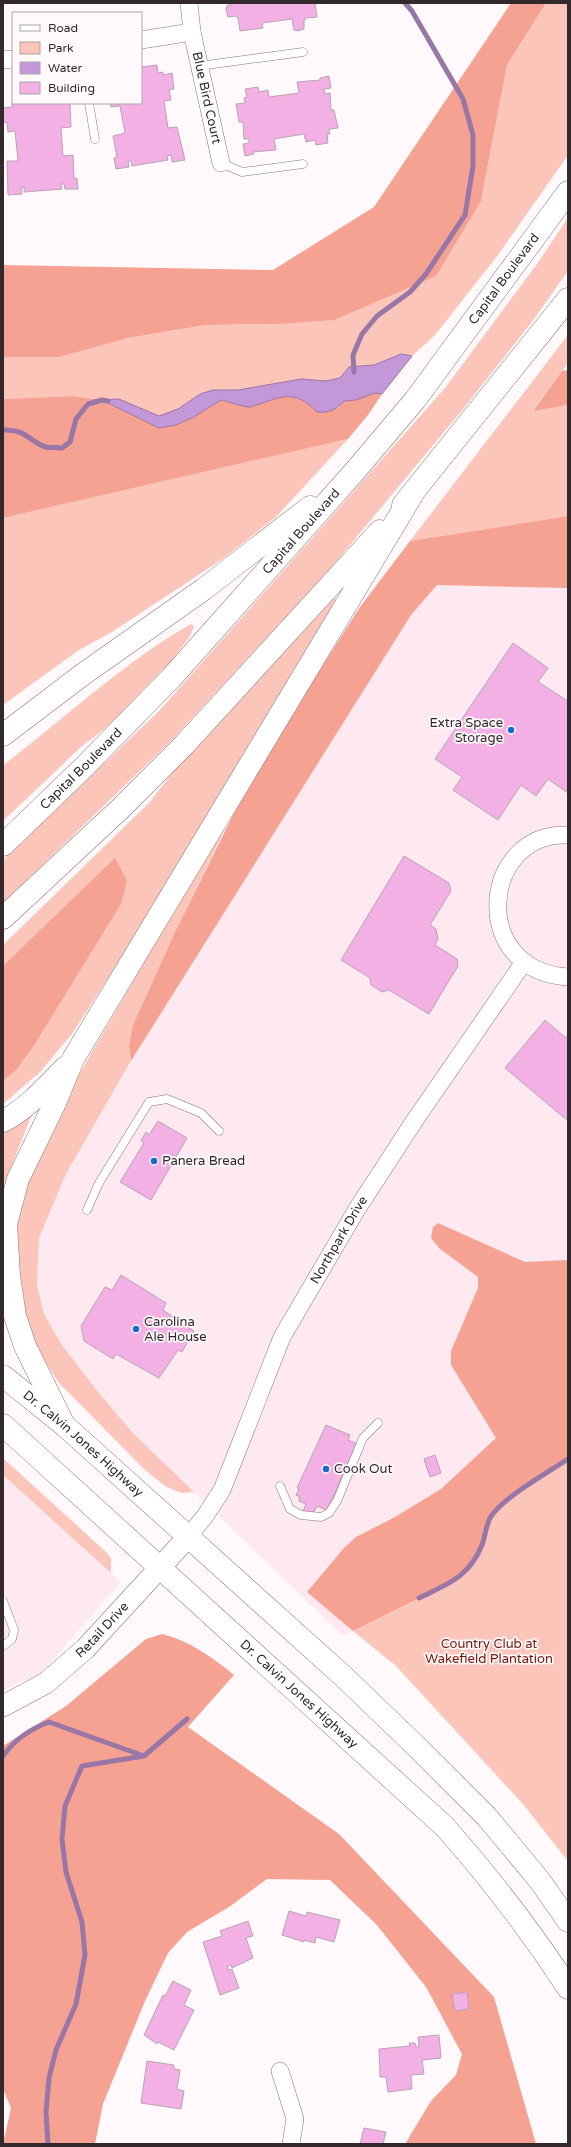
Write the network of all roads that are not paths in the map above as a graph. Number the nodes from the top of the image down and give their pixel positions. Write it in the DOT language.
graph roads {
  1 [pos="189,3"];
  2 [pos="192,32"];
  3 [pos="142,40"];
  4 [pos="303,52"];
  5 [pos="199,66"];
  6 [pos="89,104"];
  7 [pos="95,139"];
  8 [pos="221,163"];
  9 [pos="303,164"];
  10 [pos="568,192"];
  11 [pos="568,299"];
  12 [pos="355,471"];
  13 [pos="412,495"];
  14 [pos="3,734"];
  15 [pos="568,834"];
  16 [pos="3,845"];
  17 [pos="3,918"];
  18 [pos="524,962"];
  19 [pos="568,977"];
  20 [pos="74,1059"];
  21 [pos="3,1121"];
  22 [pos="219,1131"];
  23 [pos="87,1210"];
  24 [pos="3,1376"];
  25 [pos="378,1423"];
  26 [pos="3,1425"];
  27 [pos="64,1425"];
  28 [pos="280,1486"];
  29 [pos="188,1537"];
  30 [pos="159,1568"];
  31 [pos="3,1601"];
  32 [pos="3,1646"];
  33 [pos="3,1706"];
  34 [pos="568,1921"];
  35 [pos="568,1988"];
  36 [pos="280,2071"];
  37 [pos="291,2144"];
  1 -- 2 [label="street, Blue Bird Court"];
  2 -- 3 [label="street"];
  2 -- 5 [label="street, Blue Bird Court"];
  4 -- 5 [label="lane"];
  5 -- 8 [label="street, Blue Bird Court"];
  6 -- 7 [label="lane"];
  8 -- 9 [label="lane"];
  10 -- 12 [label="highway, Capital Boulevard"];
  11 -- 13 [label="highway"];
  12 -- 14 [label="highway"];
  12 -- 16 [label="highway, Capital Boulevard"];
  13 -- 17 [label="highway"];
  13 -- 20 [label="highway"];
  15 -- 18 [label="street"];
  18 -- 19 [label="street"];
  18 -- 29 [label="street, Northpark Drive"];
  20 -- 21 [label="highway"];
  20 -- 27 [label="highway"];
  22 -- 23 [label="lane"];
  24 -- 27 [label="highway, Dr. Calvin Jones Highway"];
  25 -- 28 [label="lane"];
  26 -- 30 [label="highway, Dr. Calvin Jones Highway"];
  27 -- 29 [label="highway, Dr. Calvin Jones Highway"];
  29 -- 30 [label="street, Retail Drive"];
  29 -- 34 [label="highway, Dr. Calvin Jones Highway"];
  30 -- 33 [label="street, Retail Drive"];
  30 -- 35 [label="highway, Dr. Calvin Jones Highway"];
  31 -- 32 [label="lane"];
  36 -- 37 [label="street"];
}
